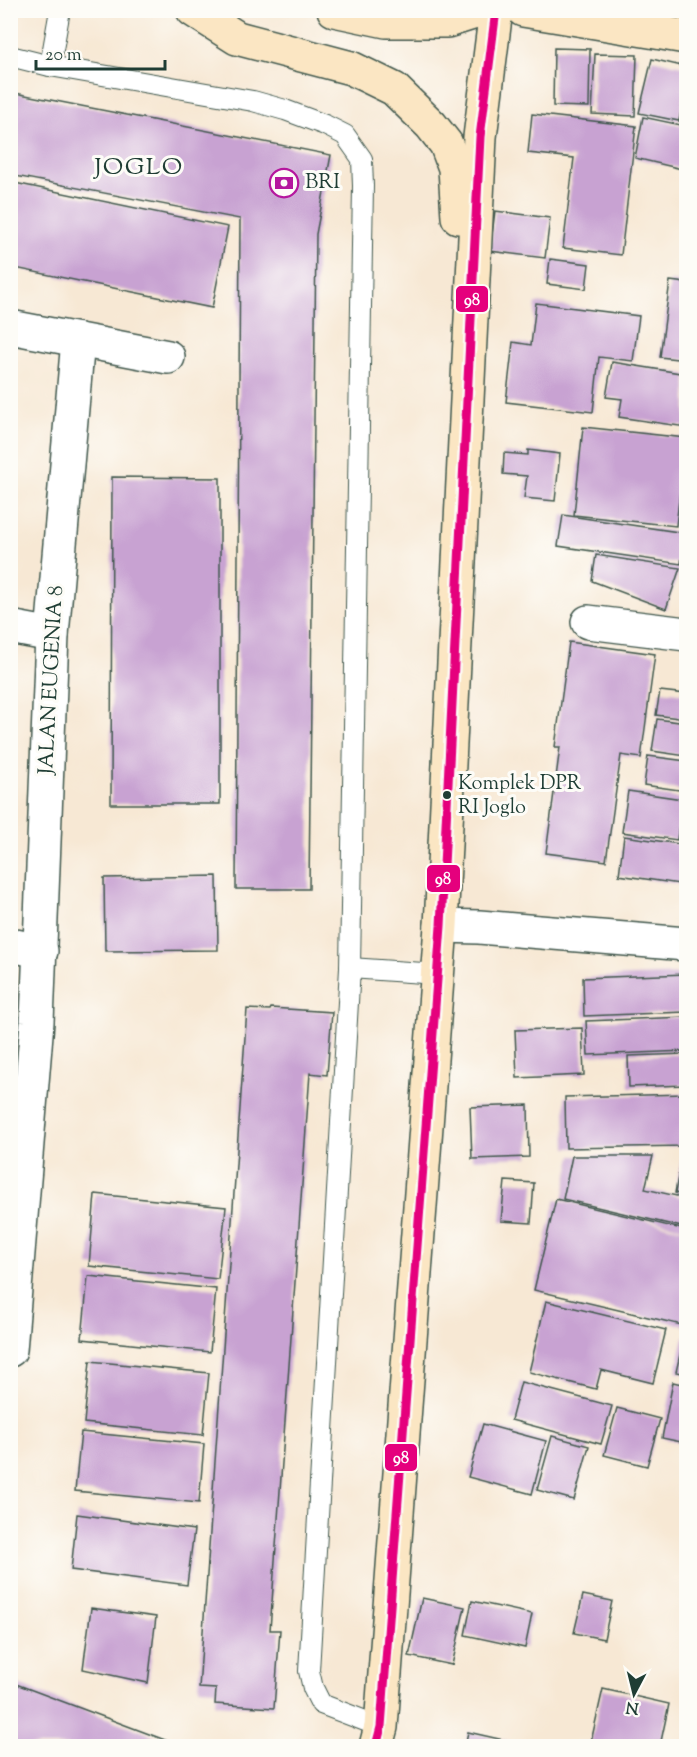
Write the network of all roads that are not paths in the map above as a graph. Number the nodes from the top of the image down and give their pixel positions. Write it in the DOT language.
graph roads {
  1 [pos="60,10"];
  2 [pos="193,10"];
  3 [pos="334,10"];
  4 [pos="482,10"];
  5 [pos="496,10"];
  6 [pos="524,10"];
  7 [pos="687,37"];
  8 [pos="10,56"];
  9 [pos="50,66"];
  10 [pos="472,283"];
  11 [pos="10,327"];
  12 [pos="78,340"];
  13 [pos="168,357"];
  14 [pos="588,622"];
  15 [pos="10,627"];
  16 [pos="687,634"];
  17 [pos="52,635"];
  18 [pos="441,926"];
  19 [pos="687,944"];
  20 [pos="26,948"];
  21 [pos="350,968"];
  22 [pos="438,974"];
  23 [pos="24,1019"];
  24 [pos="11,1342"];
  25 [pos="378,1737"];
  1 -- 9 [label="lane"];
  2 -- 10 [label="main road"];
  3 -- 4 [label="main road"];
  5 -- 10 [label="main road"];
  6 -- 7 [label="main road"];
  8 -- 9 [label="lane"];
  9 -- 21 [label="lane"];
  10 -- 18 [label="main road"];
  11 -- 12 [label="street"];
  12 -- 13 [label="street"];
  12 -- 17 [label="street, JALAN EUGENIA 8"];
  14 -- 16 [label="street"];
  15 -- 17 [label="street"];
  17 -- 20 [label="street, JALAN EUGENIA 8"];
  18 -- 19 [label="street"];
  18 -- 22 [label="main road"];
  20 -- 23 [label="street, JALAN EUGENIA 8"];
  21 -- 22 [label="lane"];
  21 -- 25 [label="lane"];
  22 -- 25 [label="main road"];
  23 -- 24 [label="street, JALAN EUGENIA 8"];
}
